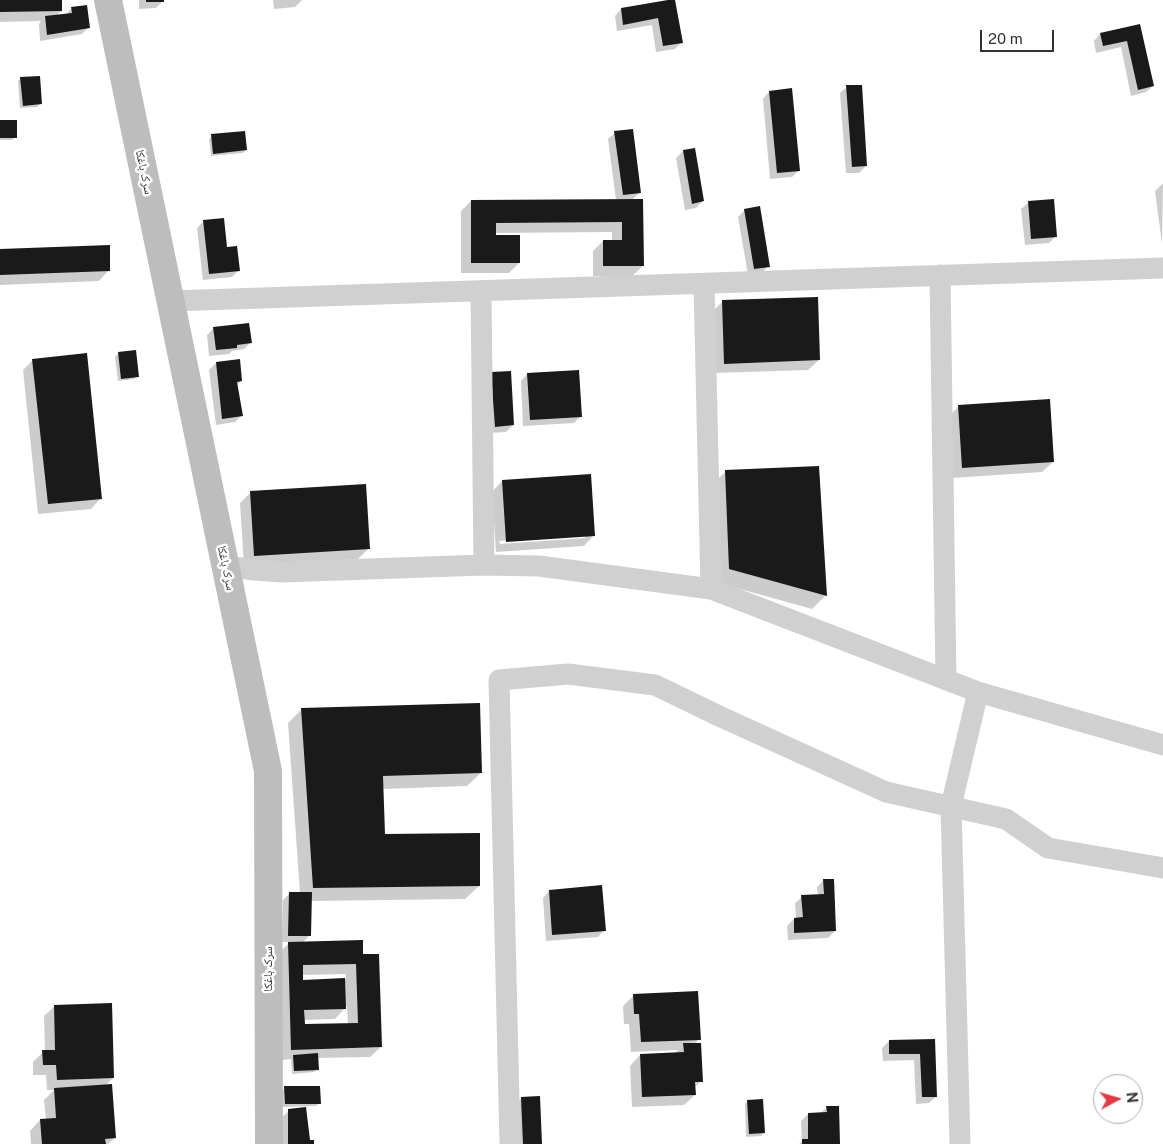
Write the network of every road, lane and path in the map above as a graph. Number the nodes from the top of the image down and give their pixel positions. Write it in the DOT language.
graph roads {
  1 [pos="108,0"];
  2 [pos="1163,268"];
  3 [pos="940,276"];
  4 [pos="704,284"];
  5 [pos="481,291"];
  6 [pos="171,302"];
  7 [pos="484,565"];
  8 [pos="226,566"];
  9 [pos="712,589"];
  10 [pos="946,680"];
  11 [pos="978,692"];
  12 [pos="1163,745"];
  13 [pos="952,806"];
  14 [pos="1163,868"];
  15 [pos="270,1144"];
  16 [pos="510,1144"];
  17 [pos="960,1144"];
  1 -- 6 [label="street, سرک باغکا"];
  2 -- 3 [label="street"];
  3 -- 4 [label="street"];
  3 -- 10 [label="street"];
  4 -- 5 [label="street"];
  4 -- 9 [label="street"];
  5 -- 6 [label="street"];
  5 -- 7 [label="street"];
  6 -- 8 [label="street, سرک باغکا"];
  7 -- 8 [label="street"];
  7 -- 9 [label="street"];
  8 -- 15 [label="street, سرک باغکا"];
  9 -- 10 [label="street"];
  10 -- 11 [label="street"];
  11 -- 12 [label="street"];
  11 -- 13 [label="street"];
  13 -- 14 [label="street"];
  13 -- 16 [label="street"];
  13 -- 17 [label="street"];
}
